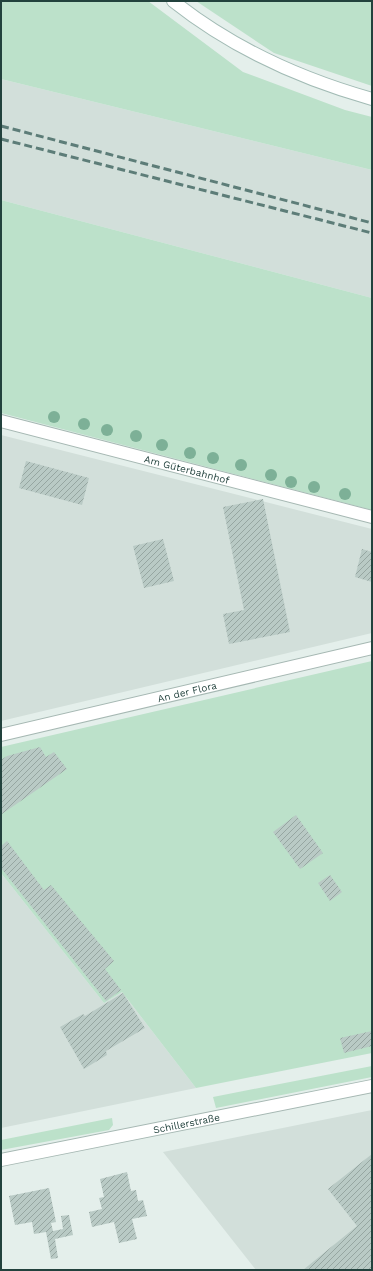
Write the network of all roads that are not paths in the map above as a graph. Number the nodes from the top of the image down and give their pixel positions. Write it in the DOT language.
graph roads {
  1 [pos="173,1"];
  2 [pos="372,99"];
  3 [pos="1,421"];
  4 [pos="372,517"];
  5 [pos="372,648"];
  6 [pos="1,734"];
  7 [pos="372,1086"];
  8 [pos="1,1160"];
  1 -- 2 [label="street"];
  3 -- 4 [label="street, Am Güterbahnhof"];
  5 -- 6 [label="street, An der Flora"];
  7 -- 8 [label="street, Schillerstraße"];
}
